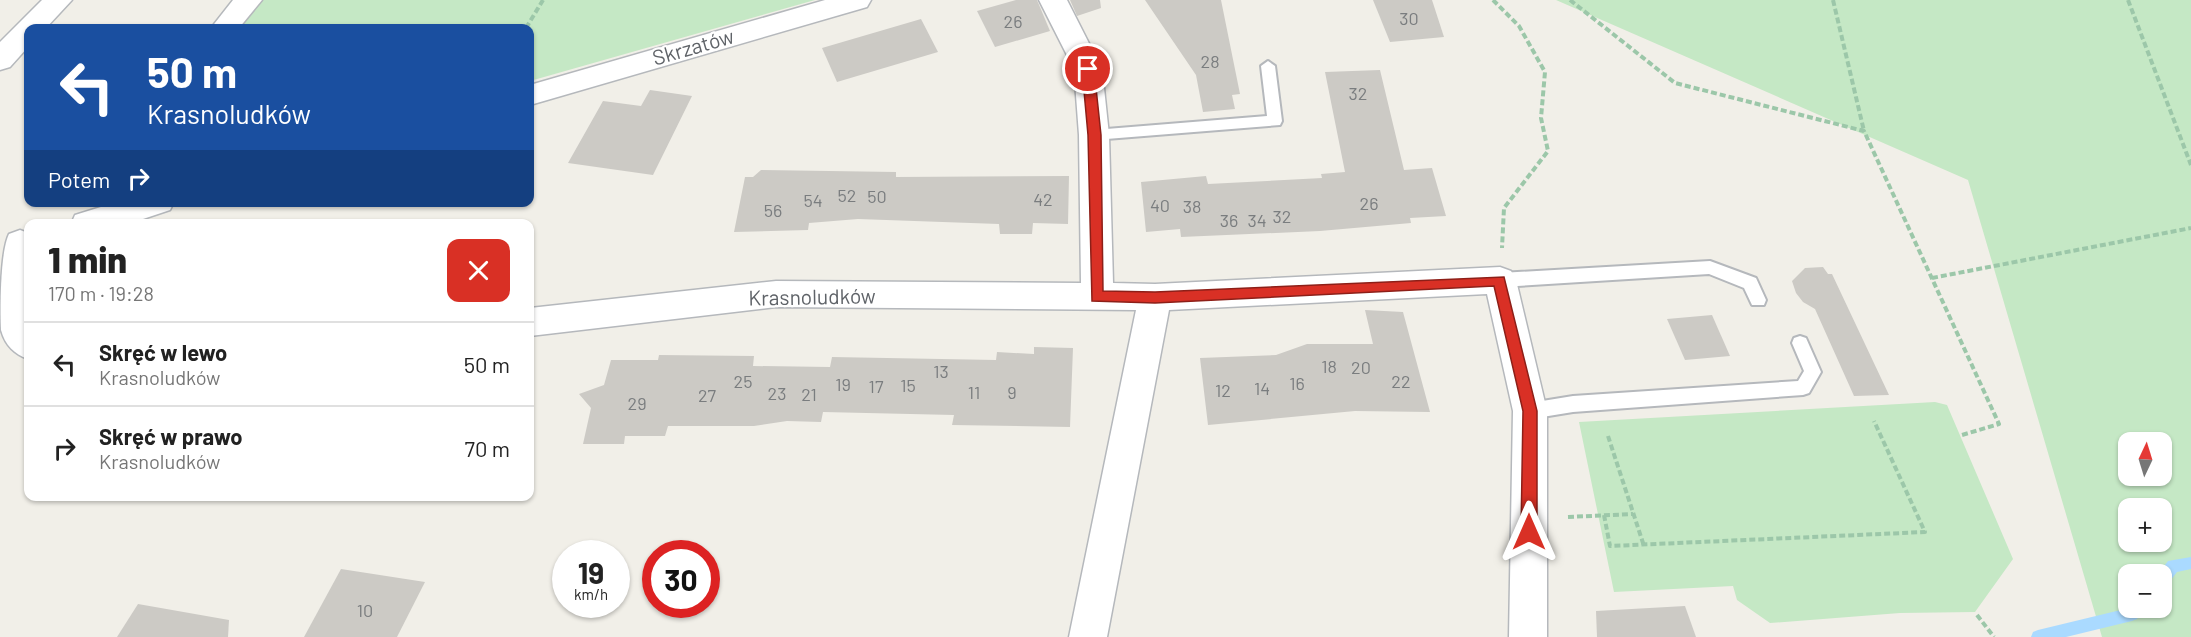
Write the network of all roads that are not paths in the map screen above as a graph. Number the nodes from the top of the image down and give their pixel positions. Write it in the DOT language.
graph roads {
  1 [pos="58,0"];
  2 [pos="248,0"];
  3 [pos="856,0"];
  4 [pos="1053,0"];
  5 [pos="34,24"];
  6 [pos="227,24"];
  7 [pos="24,34"];
  8 [pos="0,60"];
  9 [pos="1268,66"];
  10 [pos="534,94"];
  11 [pos="1095,135"];
  12 [pos="74,207"];
  13 [pos="142,207"];
  14 [pos="65,219"];
  15 [pos="103,219"];
  16 [pos="16,244"];
  17 [pos="1500,280"];
  18 [pos="1097,297"];
  19 [pos="1155,297"];
  20 [pos="1758,300"];
  21 [pos="534,322"];
  22 [pos="24,342"];
  23 [pos="1800,343"];
  24 [pos="1530,411"];
  25 [pos="1088,637"];
  26 [pos="1528,637"];
  1 -- 5 [label="street"];
  2 -- 6 [label="street"];
  3 -- 10 [label="street, Skrzatów"];
  4 -- 11 [label="street"];
  7 -- 8 [label="street"];
  9 -- 11 [label="lane"];
  11 -- 18 [label="street"];
  12 -- 14 [label="street"];
  13 -- 15 [label="street"];
  16 -- 22 [label="street"];
  17 -- 19 [label="street, Krasnoludków"];
  17 -- 20 [label="lane"];
  17 -- 24 [label="street"];
  18 -- 19 [label="street, Krasnoludków"];
  18 -- 21 [label="street, Krasnoludków"];
  19 -- 25 [label="street"];
  23 -- 24 [label="lane"];
  24 -- 26 [label="street"];
}
